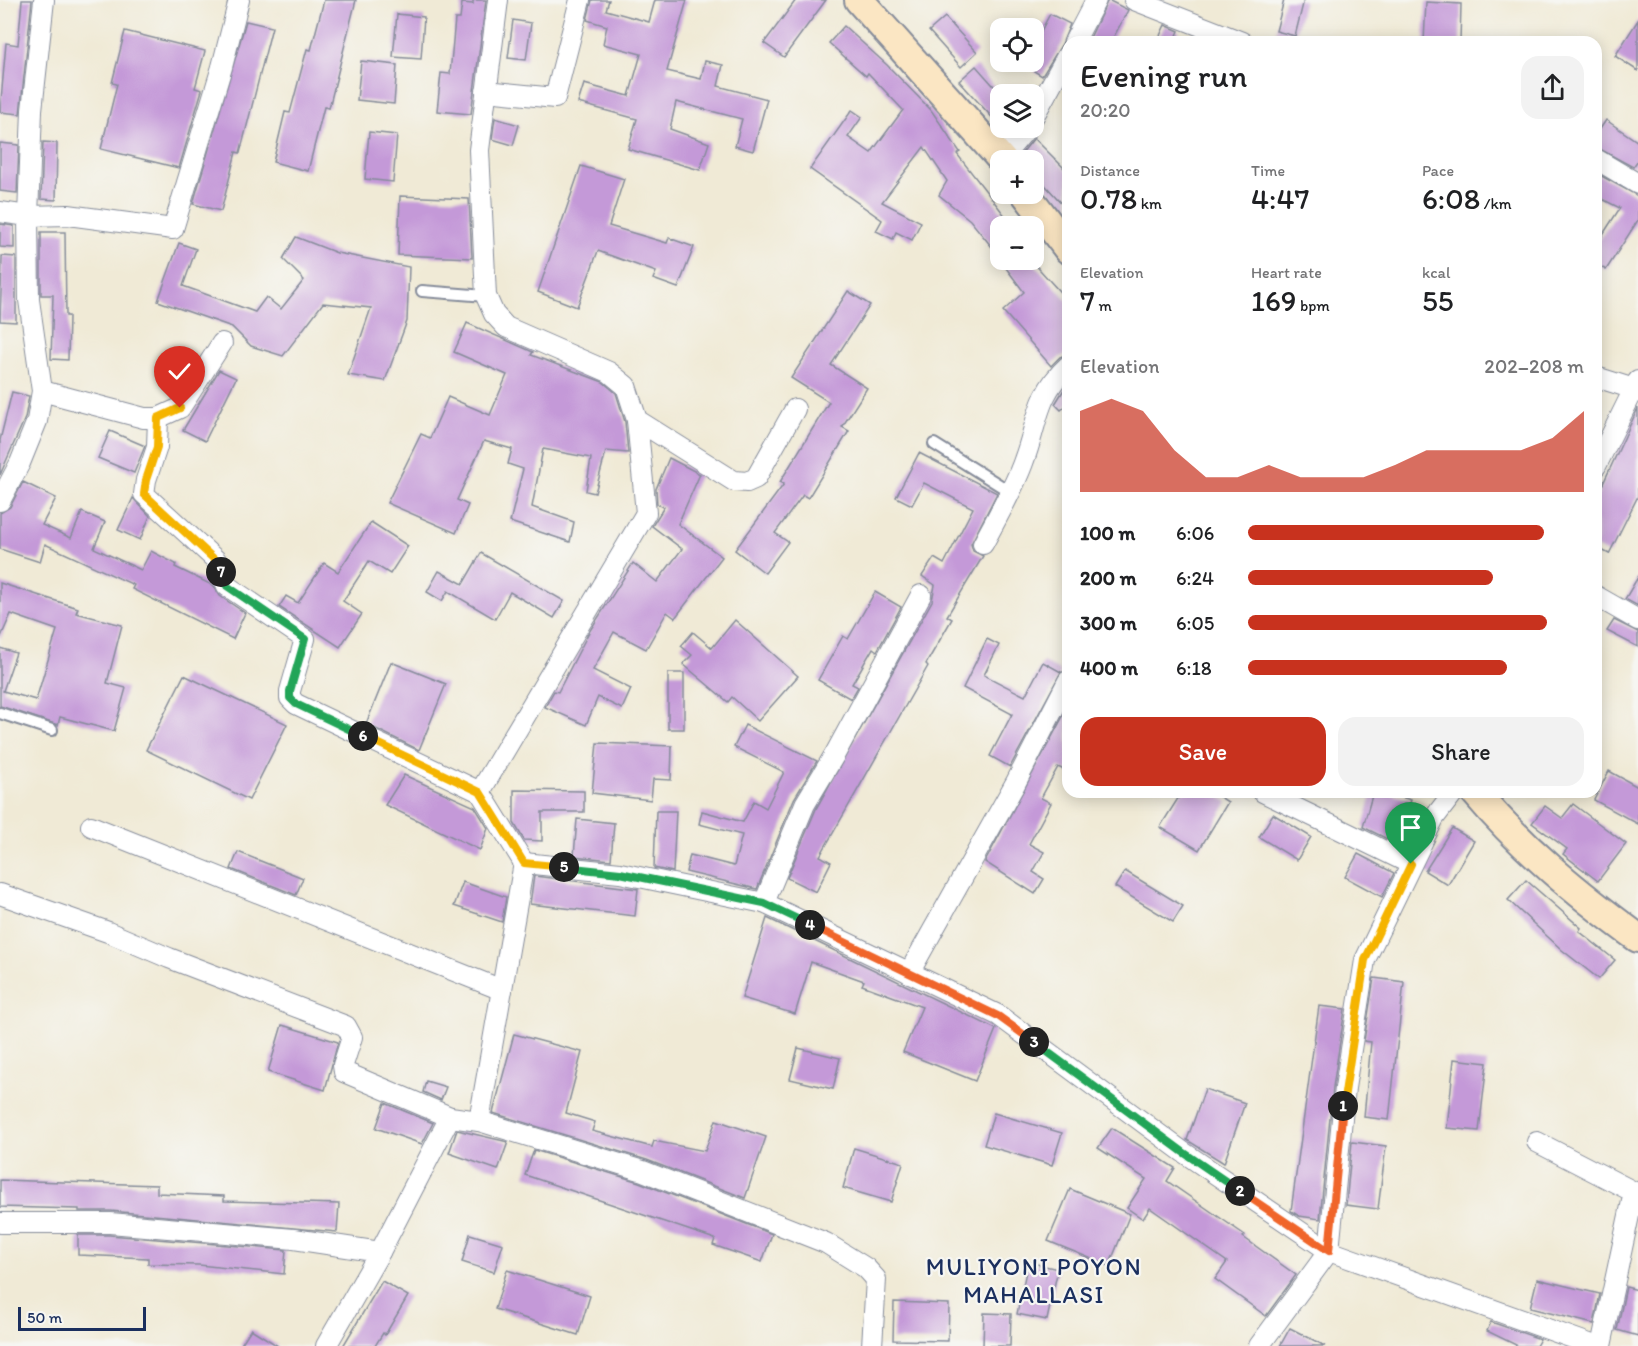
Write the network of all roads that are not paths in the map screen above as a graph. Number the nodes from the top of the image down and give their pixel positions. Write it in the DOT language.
graph roads {
  1 [pos="44,0"];
  2 [pos="238,0"];
  3 [pos="498,0"];
  4 [pos="580,0"];
  5 [pos="858,0"];
  6 [pos="1096,0"];
  7 [pos="1134,0"];
  8 [pos="1077,36"];
  9 [pos="1227,36"];
  10 [pos="1062,65"];
  11 [pos="486,91"];
  12 [pos="1044,98"];
  13 [pos="1019,138"];
  14 [pos="992,150"];
  15 [pos="1009,150"];
  16 [pos="1602,163"];
  17 [pos="1638,184"];
  18 [pos="1034,204"];
  19 [pos="0,212"];
  20 [pos="28,216"];
  21 [pos="1062,241"];
  22 [pos="422,291"];
  23 [pos="486,296"];
  24 [pos="222,343"];
  25 [pos="1062,372"];
  26 [pos="1602,378"];
  27 [pos="1636,385"];
  28 [pos="42,391"];
  29 [pos="795,409"];
  30 [pos="158,418"];
  31 [pos="638,420"];
  32 [pos="934,444"];
  33 [pos="1602,454"];
  34 [pos="1009,491"];
  35 [pos="0,501"];
  36 [pos="983,544"];
  37 [pos="921,595"];
  38 [pos="1602,600"];
  39 [pos="1638,621"];
  40 [pos="1062,693"];
  41 [pos="0,713"];
  42 [pos="52,730"];
  43 [pos="480,792"];
  44 [pos="1275,798"];
  45 [pos="1449,798"];
  46 [pos="1480,798"];
  47 [pos="91,826"];
  48 [pos="524,863"];
  49 [pos="1411,864"];
  50 [pos="0,894"];
  51 [pos="764,903"];
  52 [pos="1638,938"];
  53 [pos="909,973"];
  54 [pos="501,990"];
  55 [pos="450,1117"];
  56 [pos="479,1121"];
  57 [pos="1537,1142"];
  58 [pos="1636,1192"];
  59 [pos="0,1223"];
  60 [pos="1329,1251"];
  61 [pos="380,1252"];
  62 [pos="1549,1337"];
  63 [pos="326,1346"];
  64 [pos="872,1346"];
  65 [pos="1259,1346"];
  66 [pos="1595,1346"];
  67 [pos="1601,1346"];
  1 -- 20 [label="street"];
  2 -- 20 [label="street"];
  3 -- 11 [label="street"];
  4 -- 11 [label="street"];
  5 -- 14 [label="main road"];
  6 -- 8 [label="street"];
  7 -- 9 [label="street"];
  10 -- 12 [label="street"];
  11 -- 23 [label="street"];
  13 -- 15 [label="street"];
  16 -- 17 [label="street"];
  18 -- 21 [label="main road"];
  19 -- 20 [label="street"];
  20 -- 28 [label="street"];
  22 -- 23 [label="lane"];
  23 -- 31 [label="street"];
  24 -- 30 [label="street"];
  25 -- 34 [label="street"];
  26 -- 27 [label="street"];
  27 -- 33 [label="street"];
  28 -- 30 [label="street"];
  28 -- 35 [label="street"];
  29 -- 31 [label="street"];
  30 -- 43 [label="street"];
  31 -- 43 [label="street"];
  32 -- 34 [label="lane"];
  34 -- 36 [label="street"];
  37 -- 51 [label="street"];
  38 -- 39 [label="street"];
  40 -- 53 [label="street"];
  41 -- 42 [label="lane"];
  43 -- 48 [label="street"];
  44 -- 49 [label="street"];
  45 -- 49 [label="street"];
  46 -- 52 [label="main road"];
  47 -- 54 [label="street"];
  48 -- 51 [label="street"];
  48 -- 54 [label="street"];
  49 -- 60 [label="street"];
  50 -- 55 [label="street"];
  51 -- 53 [label="street"];
  53 -- 60 [label="street"];
  54 -- 56 [label="street"];
  55 -- 56 [label="street"];
  55 -- 61 [label="street"];
  56 -- 64 [label="street"];
  57 -- 58 [label="street"];
  58 -- 67 [label="street"];
  59 -- 61 [label="street"];
  60 -- 62 [label="street"];
  60 -- 65 [label="street"];
  61 -- 63 [label="street"];
  62 -- 66 [label="street"];
}
